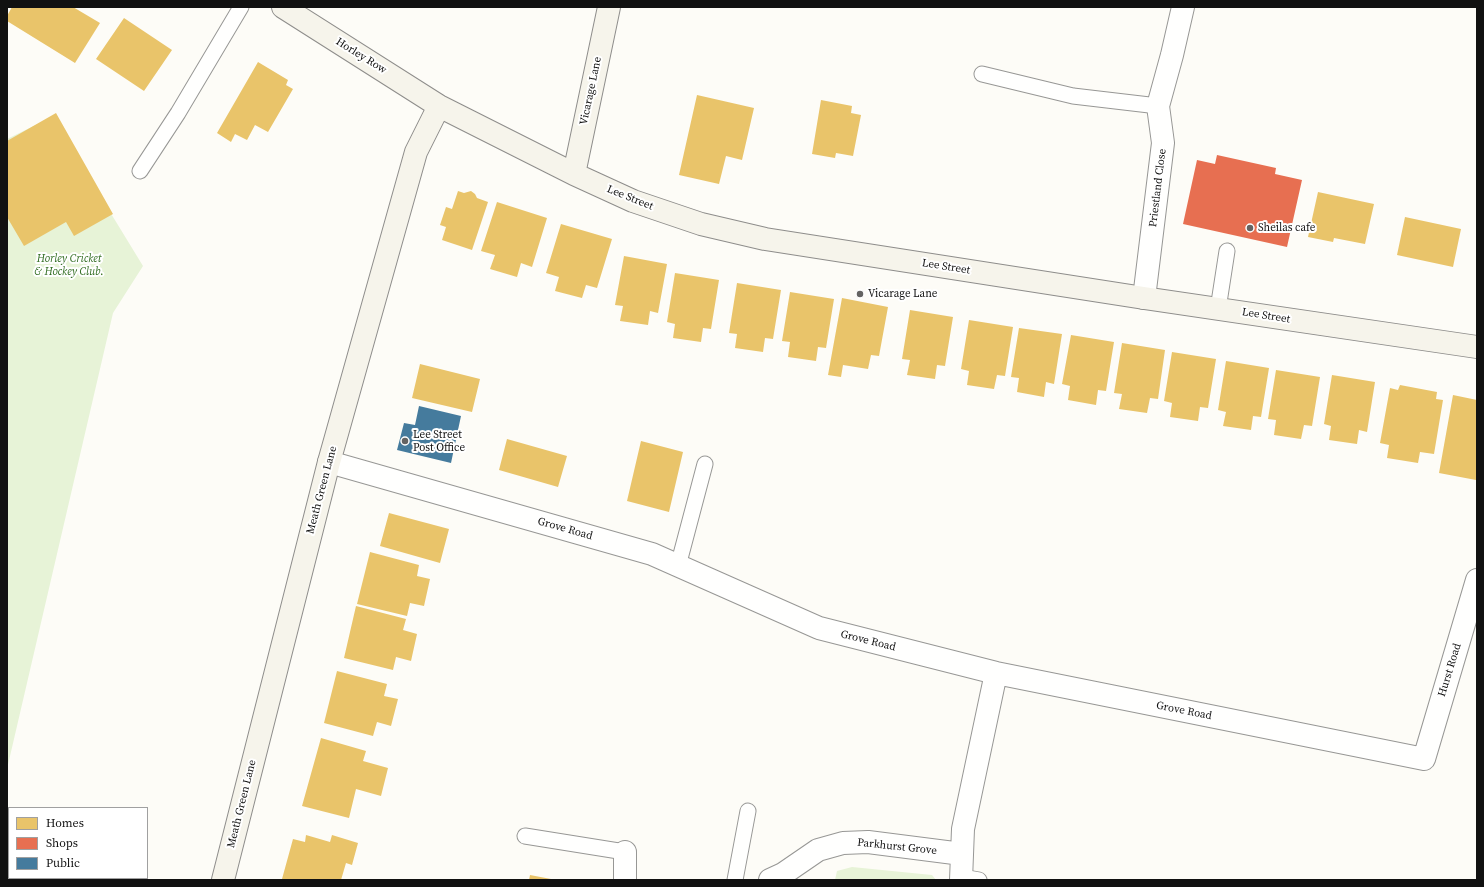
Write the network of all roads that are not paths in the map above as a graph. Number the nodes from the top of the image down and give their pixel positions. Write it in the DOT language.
graph roads {
  1 [pos="241,7"];
  2 [pos="283,7"];
  3 [pos="609,7"];
  4 [pos="1184,7"];
  5 [pos="982,74"];
  6 [pos="439,106"];
  7 [pos="1158,106"];
  8 [pos="140,170"];
  9 [pos="574,174"];
  10 [pos="1227,251"];
  11 [pos="1144,298"];
  12 [pos="1218,309"];
  13 [pos="1477,348"];
  14 [pos="330,462"];
  15 [pos="705,464"];
  16 [pos="678,566"];
  17 [pos="1477,580"];
  18 [pos="996,673"];
  19 [pos="1424,759"];
  20 [pos="748,811"];
  21 [pos="525,836"];
  22 [pos="625,852"];
  23 [pos="962,854"];
  24 [pos="967,879"];
  25 [pos="223,880"];
  26 [pos="625,880"];
  27 [pos="735,880"];
  28 [pos="770,880"];
  1 -- 8 [label="lane"];
  2 -- 6 [label="street, Horley Row"];
  3 -- 9 [label="street, Vicarage Lane"];
  4 -- 7 [label="street, Priestland Close"];
  5 -- 7 [label="lane"];
  6 -- 9 [label="street, Lee Street"];
  6 -- 14 [label="street, Meath Green Lane"];
  7 -- 11 [label="street, Priestland Close"];
  9 -- 11 [label="street, Lee Street"];
  10 -- 12 [label="lane"];
  11 -- 12 [label="street, Lee Street"];
  12 -- 13 [label="street, Lee Street"];
  14 -- 16 [label="street, Grove Road"];
  14 -- 25 [label="street, Meath Green Lane"];
  15 -- 16 [label="lane"];
  16 -- 18 [label="street, Grove Road"];
  17 -- 19 [label="street, Hurst Road"];
  18 -- 19 [label="street, Grove Road"];
  18 -- 23 [label="street"];
  20 -- 27 [label="lane"];
  21 -- 22 [label="lane"];
  22 -- 26 [label="street"];
  23 -- 24 [label="street"];
  23 -- 28 [label="street, Parkhurst Grove"];
}
